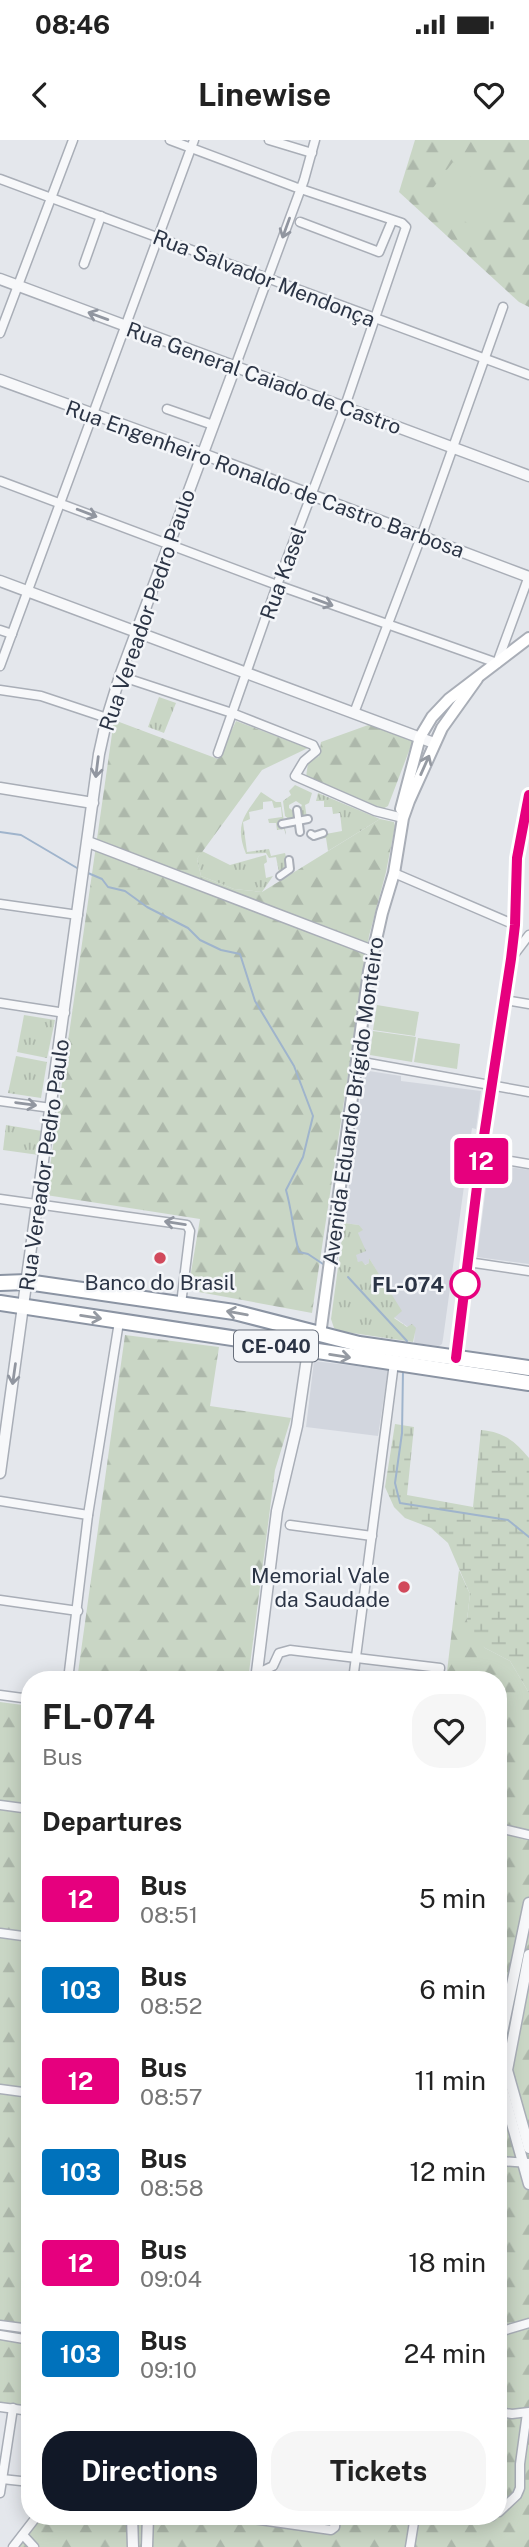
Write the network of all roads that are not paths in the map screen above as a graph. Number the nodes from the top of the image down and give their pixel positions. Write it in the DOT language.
graph roads {
  1 [pos="73,140"];
  2 [pos="170,140"];
  3 [pos="269,140"];
  4 [pos="315,140"];
  5 [pos="193,144"];
  6 [pos="313,153"];
  7 [pos="0,179"];
  8 [pos="300,189"];
  9 [pos="51,198"];
  10 [pos="101,216"];
  11 [pos="392,221"];
  12 [pos="300,222"];
  13 [pos="159,238"];
  14 [pos="84,264"];
  15 [pos="268,278"];
  16 [pos="0,279"];
  17 [pos="18,285"];
  18 [pos="503,307"];
  19 [pos="375,320"];
  20 [pos="125,326"];
  21 [pos="0,333"];
  22 [pos="483,359"];
  23 [pos="235,367"];
  24 [pos="529,375"];
  25 [pos="0,380"];
  26 [pos="167,409"];
  27 [pos="344,409"];
  28 [pos="93,415"];
  29 [pos="214,425"];
  30 [pos="452,447"];
  31 [pos="203,454"];
  32 [pos="529,476"];
  33 [pos="0,481"];
  34 [pos="312,496"];
  35 [pos="61,503"];
  36 [pos="421,537"];
  37 [pos="167,544"];
  38 [pos="529,577"];
  39 [pos="0,581"];
  40 [pos="277,585"];
  41 [pos="28,592"];
  42 [pos="388,625"];
  43 [pos="0,630"];
  44 [pos="137,632"];
  45 [pos="12,634"];
  46 [pos="529,638"];
  47 [pos="497,663"];
  48 [pos="0,666"];
  49 [pos="247,672"];
  50 [pos="120,676"];
  51 [pos="478,680"];
  52 [pos="0,690"];
  53 [pos="232,713"];
  54 [pos="354,713"];
  55 [pos="107,718"];
  56 [pos="420,737"];
  57 [pos="435,743"];
  58 [pos="218,753"];
  59 [pos="0,788"];
  60 [pos="529,795"];
  61 [pos="93,803"];
  62 [pos="297,810"];
  63 [pos="526,818"];
  64 [pos="308,819"];
  65 [pos="299,821"];
  66 [pos="401,821"];
  67 [pos="282,824"];
  68 [pos="300,832"];
  69 [pos="323,833"];
  70 [pos="313,836"];
  71 [pos="88,842"];
  72 [pos="289,860"];
  73 [pos="394,873"];
  74 [pos="280,876"];
  75 [pos="0,904"];
  76 [pos="78,915"];
  77 [pos="515,925"];
  78 [pos="529,935"];
  79 [pos="373,951"];
  80 [pos="511,959"];
  81 [pos="505,1000"];
  82 [pos="0,1003"];
  83 [pos="529,1004"];
  84 [pos="65,1013"];
  85 [pos="357,1061"];
  86 [pos="491,1086"];
  87 [pos="529,1092"];
  88 [pos="0,1101"];
  89 [pos="51,1108"];
  90 [pos="481,1156"];
  91 [pos="529,1164"];
  92 [pos="0,1199"];
  93 [pos="39,1204"];
  94 [pos="468,1262"];
  95 [pos="529,1271"];
  96 [pos="0,1283"];
  97 [pos="27,1283"];
  98 [pos="0,1303"];
  99 [pos="181,1304"];
  100 [pos="24,1307"];
  101 [pos="118,1322"];
  102 [pos="320,1335"];
  103 [pos="308,1351"];
  104 [pos="401,1355"];
  105 [pos="456,1358"];
  106 [pos="529,1368"];
  107 [pos="529,1383"];
  108 [pos="5,1404"];
  109 [pos="0,1473"];
  110 [pos="0,1501"];
  111 [pos="88,1515"];
  112 [pos="290,1525"];
  113 [pos="372,1536"];
  114 [pos="0,1600"];
  115 [pos="78,1611"];
  116 [pos="356,1657"];
  117 [pos="69,1671"];
  118 [pos="257,1671"];
  119 [pos="266,1671"];
  120 [pos="354,1671"];
  121 [pos="440,1671"];
  122 [pos="0,1695"];
  123 [pos="21,1698"];
  124 [pos="0,1805"];
  125 [pos="21,1808"];
  126 [pos="507,1830"];
  127 [pos="529,1835"];
  128 [pos="529,1903"];
  129 [pos="0,1933"];
  130 [pos="21,1936"];
  131 [pos="529,1955"];
  132 [pos="507,2024"];
  133 [pos="507,2033"];
  134 [pos="507,2070"];
  135 [pos="0,2089"];
  136 [pos="21,2092"];
  137 [pos="507,2103"];
  138 [pos="529,2148"];
  139 [pos="507,2162"];
  140 [pos="526,2164"];
  141 [pos="529,2184"];
  142 [pos="529,2323"];
  143 [pos="0,2325"];
  144 [pos="21,2328"];
  145 [pos="507,2330"];
  146 [pos="0,2335"];
  147 [pos="21,2338"];
  148 [pos="0,2407"];
  149 [pos="13,2409"];
  150 [pos="21,2410"];
  151 [pos="507,2413"];
  152 [pos="528,2413"];
  153 [pos="2,2479"];
  154 [pos="21,2481"];
  155 [pos="0,2493"];
  156 [pos="507,2504"];
  157 [pos="30,2525"];
  158 [pos="132,2525"];
  159 [pos="148,2525"];
  160 [pos="296,2525"];
  161 [pos="335,2525"];
  162 [pos="414,2525"];
  163 [pos="23,2535"];
  164 [pos="13,2547"];
  165 [pos="34,2547"];
  166 [pos="133,2547"];
  167 [pos="147,2547"];
  168 [pos="410,2547"];
  1 -- 9 [label="street"];
  2 -- 5 [label="street"];
  3 -- 6 [label="street"];
  4 -- 6 [label="street, Rua Vereador Pedro Paulo"];
  5 -- 8 [label="street"];
  5 -- 13 [label="street"];
  6 -- 8 [label="street, Rua Vereador Pedro Paulo"];
  7 -- 9 [label="street, Rua Salvador Mendonça"];
  8 -- 11 [label="street"];
  8 -- 15 [label="street, Rua Vereador Pedro Paulo, one-way"];
  9 -- 10 [label="street, Rua Salvador Mendonça"];
  9 -- 17 [label="street"];
  10 -- 13 [label="street, Rua Salvador Mendonça"];
  10 -- 14 [label="street"];
  11 -- 12 [label="street"];
  11 -- 19 [label="street, Rua Kasel"];
  13 -- 15 [label="street, Rua Salvador Mendonça"];
  13 -- 20 [label="street"];
  15 -- 19 [label="street, Rua Salvador Mendonça"];
  15 -- 23 [label="street, Rua Vereador Pedro Paulo"];
  16 -- 17 [label="street, Rua General Caiado de Castro"];
  20 -- 17 [label="street, Rua General Caiado de Castro, one-way"];
  17 -- 21 [label="street"];
  18 -- 22 [label="street"];
  19 -- 22 [label="street, Rua Salvador Mendonça"];
  19 -- 27 [label="street, Rua Kasel"];
  20 -- 23 [label="street, Rua General Caiado de Castro"];
  20 -- 28 [label="street"];
  22 -- 24 [label="street, Rua Salvador Mendonça"];
  22 -- 30 [label="street"];
  23 -- 27 [label="street, Rua General Caiado de Castro"];
  23 -- 29 [label="street, Rua Vereador Pedro Paulo"];
  25 -- 28 [label="street, Rua Engenheiro Ronaldo de Castro Barbosa"];
  26 -- 29 [label="street"];
  27 -- 30 [label="street, Rua General Caiado de Castro"];
  27 -- 34 [label="street, Rua Kasel"];
  28 -- 31 [label="street, Rua Engenheiro Ronaldo de Castro Barbosa"];
  28 -- 35 [label="street"];
  29 -- 31 [label="street, Rua Vereador Pedro Paulo"];
  30 -- 32 [label="street, Rua General Caiado de Castro"];
  30 -- 36 [label="street"];
  31 -- 34 [label="street, Rua Engenheiro Ronaldo de Castro Barbosa"];
  31 -- 37 [label="street, Rua Vereador Pedro Paulo"];
  33 -- 35 [label="street"];
  34 -- 36 [label="street, Rua Engenheiro Ronaldo de Castro Barbosa"];
  34 -- 40 [label="street, Rua Kasel"];
  35 -- 37 [label="street, one-way"];
  35 -- 41 [label="street"];
  36 -- 38 [label="street, Rua Engenheiro Ronaldo de Castro Barbosa"];
  36 -- 42 [label="street"];
  37 -- 40 [label="street"];
  37 -- 44 [label="street, Rua Vereador Pedro Paulo"];
  38 -- 47 [label="street"];
  39 -- 41 [label="street"];
  40 -- 42 [label="street, one-way"];
  40 -- 49 [label="street, Rua Kasel"];
  41 -- 44 [label="street"];
  41 -- 45 [label="street"];
  42 -- 47 [label="street"];
  42 -- 54 [label="street"];
  43 -- 45 [label="street"];
  44 -- 49 [label="street"];
  44 -- 50 [label="street, Rua Vereador Pedro Paulo"];
  45 -- 48 [label="street"];
  46 -- 47 [label="main road, Avenida Eduardo Brígido Monteiro"];
  47 -- 51 [label="main road, Avenida Eduardo Brígido Monteiro"];
  49 -- 53 [label="street, Rua Kasel"];
  49 -- 54 [label="street"];
  50 -- 53 [label="street"];
  50 -- 55 [label="street, Rua Vereador Pedro Paulo"];
  51 -- 56 [label="main road, Avenida Eduardo Brígido Monteiro"];
  51 -- 57 [label="main road, Avenida Eduardo Brígido Monteiro"];
  52 -- 55 [label="street"];
  53 -- 58 [label="street, Rua Kasel"];
  53 -- 66 [label="street"];
  54 -- 56 [label="street"];
  55 -- 61 [label="street, Rua Vereador Pedro Paulo, one-way"];
  56 -- 57 [label="street"];
  56 -- 66 [label="main road, Avenida Eduardo Brígido Monteiro"];
  66 -- 57 [label="main road, Avenida Eduardo Brígido Monteiro, one-way"];
  59 -- 61 [label="street"];
  60 -- 63 [label="street"];
  61 -- 71 [label="street, Rua Vereador Pedro Paulo"];
  62 -- 65 [label="street"];
  63 -- 77 [label="street"];
  64 -- 65 [label="street"];
  65 -- 67 [label="street"];
  65 -- 68 [label="street"];
  66 -- 73 [label="main road, Avenida Eduardo Brígido Monteiro"];
  69 -- 70 [label="street"];
  71 -- 76 [label="street, Rua Vereador Pedro Paulo"];
  71 -- 79 [label="street"];
  72 -- 74 [label="street"];
  73 -- 77 [label="street"];
  73 -- 79 [label="main road, Avenida Eduardo Brígido Monteiro"];
  75 -- 76 [label="street"];
  76 -- 84 [label="street, Rua Vereador Pedro Paulo"];
  77 -- 80 [label="street"];
  78 -- 80 [label="street"];
  79 -- 85 [label="main road, Avenida Eduardo Brígido Monteiro"];
  80 -- 81 [label="street"];
  81 -- 83 [label="street"];
  81 -- 86 [label="street"];
  82 -- 84 [label="street"];
  84 -- 89 [label="street, Rua Vereador Pedro Paulo"];
  85 -- 86 [label="street"];
  85 -- 102 [label="main road, Avenida Eduardo Brígido Monteiro"];
  86 -- 87 [label="street"];
  86 -- 90 [label="street"];
  88 -- 89 [label="street, one-way"];
  89 -- 93 [label="street, Rua Vereador Pedro Paulo"];
  90 -- 91 [label="street"];
  90 -- 94 [label="street"];
  92 -- 93 [label="street"];
  93 -- 97 [label="street, Rua Vereador Pedro Paulo"];
  99 -- 93 [label="street, one-way"];
  94 -- 95 [label="street"];
  94 -- 105 [label="street"];
  96 -- 97 [label="highway, CE-040"];
  97 -- 99 [label="highway, CE-040"];
  97 -- 100 [label="street, Rua Vereador Pedro Paulo"];
  98 -- 100 [label="highway, CE-040"];
  102 -- 99 [label="highway, CE-040, one-way"];
  100 -- 101 [label="highway, CE-040, one-way"];
  100 -- 108 [label="street, Rua Vereador Pedro Paulo, one-way"];
  101 -- 103 [label="highway, CE-040"];
  101 -- 111 [label="street"];
  102 -- 104 [label="highway, CE-040"];
  103 -- 104 [label="highway, CE-040, one-way"];
  103 -- 118 [label="street"];
  104 -- 105 [label="highway, CE-040"];
  104 -- 107 [label="highway, CE-040"];
  104 -- 113 [label="street"];
  105 -- 106 [label="highway, CE-040"];
  108 -- 109 [label="street, Rua Vereador Pedro Paulo"];
  110 -- 111 [label="street"];
  111 -- 115 [label="street"];
  112 -- 113 [label="street"];
  113 -- 116 [label="street"];
  114 -- 115 [label="street"];
  115 -- 117 [label="street"];
  116 -- 119 [label="street"];
  116 -- 120 [label="street"];
  116 -- 121 [label="street"];
  122 -- 123 [label="street"];
  124 -- 125 [label="street"];
  126 -- 127 [label="street"];
  128 -- 132 [label="street"];
  129 -- 130 [label="street"];
  131 -- 133 [label="street"];
  134 -- 138 [label="street"];
  135 -- 136 [label="street"];
  137 -- 140 [label="street"];
  139 -- 140 [label="street"];
  140 -- 141 [label="street"];
  142 -- 145 [label="street"];
  143 -- 144 [label="street"];
  146 -- 147 [label="street"];
  148 -- 149 [label="street"];
  149 -- 150 [label="street"];
  149 -- 153 [label="street"];
  151 -- 152 [label="street"];
  152 -- 156 [label="street"];
  153 -- 154 [label="street"];
  153 -- 155 [label="street"];
  157 -- 163 [label="street"];
  158 -- 166 [label="street"];
  159 -- 167 [label="street"];
  160 -- 161 [label="street"];
  162 -- 168 [label="street"];
  163 -- 164 [label="street"];
  163 -- 165 [label="street"];
}
